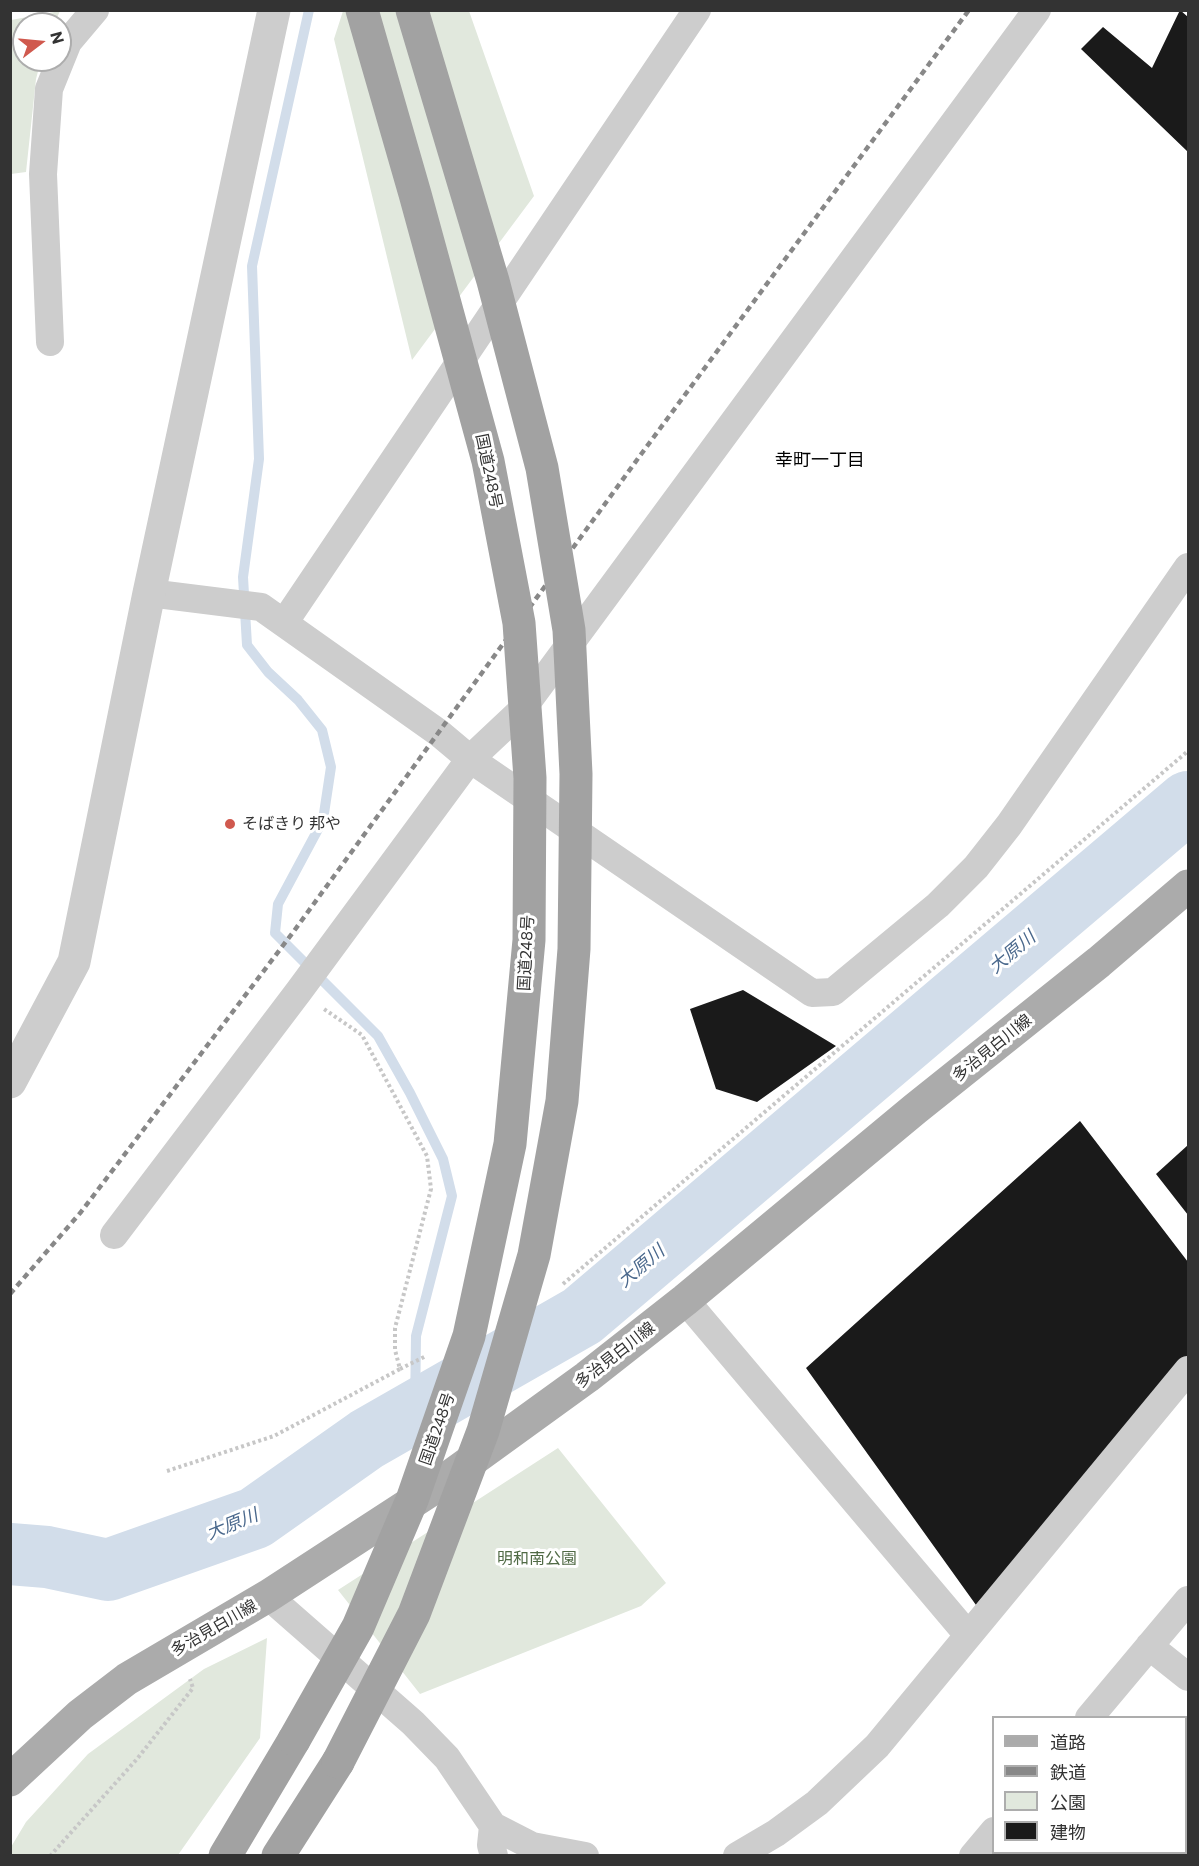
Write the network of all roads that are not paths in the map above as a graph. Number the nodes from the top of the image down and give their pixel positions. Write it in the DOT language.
graph roads {
  1 [pos="95,10"];
  2 [pos="274,10"];
  3 [pos="362,10"];
  4 [pos="412,10"];
  5 [pos="697,10"];
  6 [pos="1037,10"];
  7 [pos="50,342"];
  8 [pos="1188,567"];
  9 [pos="149,593"];
  10 [pos="284,623"];
  11 [pos="471,759"];
  12 [pos="1188,886"];
  13 [pos="21,1039"];
  14 [pos="10,1082"];
  15 [pos="114,1235"];
  16 [pos="685,1300"];
  17 [pos="1188,1370"];
  18 [pos="268,1596"];
  19 [pos="1188,1600"];
  20 [pos="968,1635"];
  21 [pos="1149,1646"];
  22 [pos="1188,1677"];
  23 [pos="1091,1716"];
  24 [pos="10,1780"];
  25 [pos="493,1826"];
  26 [pos="992,1832"];
  27 [pos="225,1856"];
  28 [pos="278,1856"];
  29 [pos="494,1856"];
  30 [pos="585,1856"];
  31 [pos="737,1856"];
  32 [pos="973,1856"];
  1 -- 7 [label="street"];
  2 -- 9 [label="street"];
  3 -- 27 [label="highway, 国道248号, bridge"];
  4 -- 28 [label="highway, bridge"];
  5 -- 10 [label="street"];
  6 -- 11 [label="street"];
  8 -- 11 [label="street"];
  9 -- 10 [label="street"];
  9 -- 13 [label="street"];
  10 -- 11 [label="street"];
  11 -- 15 [label="street"];
  12 -- 16 [label="main road, 多治見白川線"];
  13 -- 14 [label="street"];
  16 -- 18 [label="main road, 多治見白川線"];
  16 -- 20 [label="street"];
  17 -- 20 [label="street"];
  18 -- 24 [label="main road, 多治見白川線"];
  18 -- 25 [label="street"];
  19 -- 21 [label="street"];
  20 -- 31 [label="street"];
  21 -- 22 [label="street"];
  21 -- 23 [label="street"];
  25 -- 29 [label="street"];
  25 -- 30 [label="street"];
  26 -- 32 [label="street"];
}
